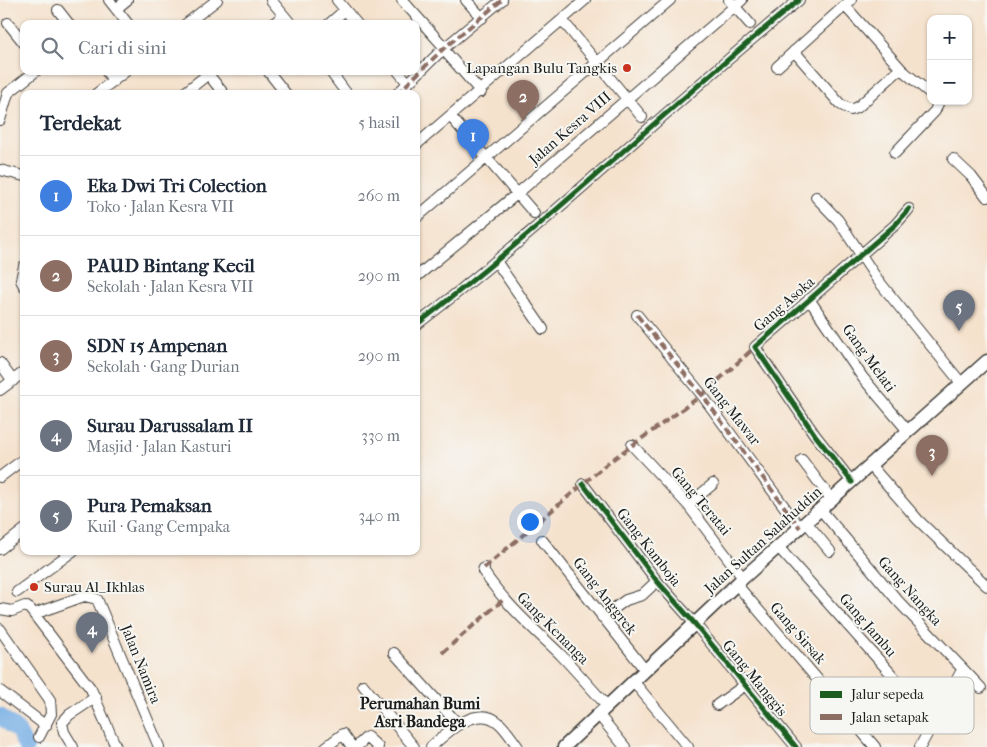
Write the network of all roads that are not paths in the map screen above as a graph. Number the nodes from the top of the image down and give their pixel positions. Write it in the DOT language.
graph roads {
  1 [pos="109,0"];
  2 [pos="128,0"];
  3 [pos="217,0"];
  4 [pos="270,0"];
  5 [pos="337,0"];
  6 [pos="402,0"];
  7 [pos="466,0"];
  8 [pos="502,0"];
  9 [pos="585,0"];
  10 [pos="670,0"];
  11 [pos="799,0"];
  12 [pos="735,2"];
  13 [pos="848,4"];
  14 [pos="116,9"];
  15 [pos="58,10"];
  16 [pos="345,10"];
  17 [pos="283,16"];
  18 [pos="482,18"];
  19 [pos="66,20"];
  20 [pos="125,20"];
  21 [pos="191,20"];
  22 [pos="278,20"];
  23 [pos="287,20"];
  24 [pos="334,20"];
  25 [pos="354,20"];
  26 [pos="419,20"];
  27 [pos="562,20"];
  28 [pos="420,21"];
  29 [pos="8,23"];
  30 [pos="750,24"];
  31 [pos="20,39"];
  32 [pos="444,49"];
  33 [pos="794,51"];
  34 [pos="598,62"];
  35 [pos="777,67"];
  36 [pos="900,68"];
  37 [pos="420,72"];
  38 [pos="31,75"];
  39 [pos="109,75"];
  40 [pos="121,75"];
  41 [pos="208,75"];
  42 [pos="211,75"];
  43 [pos="271,75"];
  44 [pos="333,75"];
  45 [pos="401,75"];
  46 [pos="416,75"];
  47 [pos="114,81"];
  48 [pos="408,83"];
  49 [pos="102,90"];
  50 [pos="189,90"];
  51 [pos="221,90"];
  52 [pos="283,90"];
  53 [pos="344,90"];
  54 [pos="401,90"];
  55 [pos="927,91"];
  56 [pos="481,92"];
  57 [pos="3,94"];
  58 [pos="628,98"];
  59 [pos="937,105"];
  60 [pos="642,116"];
  61 [pos="452,117"];
  62 [pos="0,120"];
  63 [pos="420,143"];
  64 [pos="895,153"];
  65 [pos="487,157"];
  66 [pos="953,159"];
  67 [pos="0,170"];
  68 [pos="20,175"];
  69 [pos="518,193"];
  70 [pos="816,197"];
  71 [pos="987,197"];
  72 [pos="909,210"];
  73 [pos="534,213"];
  74 [pos="420,215"];
  75 [pos="860,255"];
  76 [pos="496,261"];
  77 [pos="420,274"];
  78 [pos="809,299"];
  79 [pos="637,315"];
  80 [pos="420,322"];
  81 [pos="543,329"];
  82 [pos="987,361"];
  83 [pos="0,363"];
  84 [pos="20,375"];
  85 [pos="13,380"];
  86 [pos="962,384"];
  87 [pos="0,390"];
  88 [pos="908,431"];
  89 [pos="632,445"];
  90 [pos="802,460"];
  91 [pos="20,462"];
  92 [pos="871,466"];
  93 [pos="0,477"];
  94 [pos="852,482"];
  95 [pos="583,484"];
  96 [pos="713,484"];
  97 [pos="832,500"];
  98 [pos="688,505"];
  99 [pos="821,510"];
  100 [pos="804,526"];
  101 [pos="20,533"];
  102 [pos="542,540"];
  103 [pos="779,548"];
  104 [pos="0,550"];
  105 [pos="830,551"];
  106 [pos="68,555"];
  107 [pos="484,568"];
  108 [pos="657,581"];
  109 [pos="740,582"];
  110 [pos="987,586"];
  111 [pos="17,592"];
  112 [pos="0,609"];
  113 [pos="34,614"];
  114 [pos="602,617"];
  115 [pos="695,624"];
  116 [pos="0,629"];
  117 [pos="394,653"];
  118 [pos="645,670"];
  119 [pos="962,670"];
  120 [pos="818,677"];
  121 [pos="894,677"];
  122 [pos="958,677"];
  123 [pos="969,677"];
  124 [pos="633,681"];
  125 [pos="974,681"];
  126 [pos="363,685"];
  127 [pos="745,685"];
  128 [pos="981,688"];
  129 [pos="0,691"];
  130 [pos="96,697"];
  131 [pos="717,705"];
  132 [pos="603,710"];
  133 [pos="458,724"];
  134 [pos="46,726"];
  135 [pos="864,734"];
  136 [pos="927,734"];
  137 [pos="39,737"];
  138 [pos="378,746"];
  139 [pos="73,747"];
  140 [pos="116,747"];
  141 [pos="159,747"];
  142 [pos="326,747"];
  143 [pos="354,747"];
  144 [pos="414,747"];
  145 [pos="431,747"];
  146 [pos="518,747"];
  147 [pos="564,747"];
  148 [pos="625,747"];
  149 [pos="688,747"];
  150 [pos="796,747"];
  151 [pos="875,747"];
  152 [pos="920,747"];
  1 -- 14 [label="street"];
  2 -- 14 [label="street"];
  3 -- 21 [label="street"];
  4 -- 17 [label="street"];
  5 -- 16 [label="street"];
  6 -- 26 [label="street"];
  7 -- 18 [label="street"];
  8 -- 18 [label="street"];
  9 -- 27 [label="street"];
  10 -- 34 [label="street"];
  11 -- 76 [label="street"];
  12 -- 30 [label="street"];
  12 -- 58 [label="street, Jalan Kesra VIII"];
  13 -- 33 [label="street"];
  13 -- 36 [label="street"];
  14 -- 20 [label="street"];
  15 -- 19 [label="street"];
  16 -- 24 [label="street"];
  16 -- 25 [label="street"];
  17 -- 22 [label="street"];
  17 -- 23 [label="street"];
  18 -- 32 [label="street"];
  27 -- 34 [label="street"];
  27 -- 56 [label="street"];
  28 -- 32 [label="street"];
  29 -- 31 [label="street"];
  32 -- 37 [label="street"];
  32 -- 56 [label="street"];
  33 -- 35 [label="street"];
  33 -- 36 [label="street"];
  34 -- 58 [label="street"];
  34 -- 65 [label="street"];
  36 -- 55 [label="street"];
  38 -- 57 [label="street"];
  39 -- 47 [label="street"];
  40 -- 47 [label="street"];
  41 -- 50 [label="street"];
  42 -- 51 [label="street"];
  43 -- 52 [label="street"];
  44 -- 53 [label="street"];
  45 -- 48 [label="street"];
  46 -- 48 [label="street"];
  47 -- 49 [label="street"];
  48 -- 54 [label="street"];
  56 -- 61 [label="street"];
  57 -- 62 [label="street"];
  58 -- 60 [label="street"];
  58 -- 69 [label="street, Jalan Kesra VIII"];
  59 -- 64 [label="street"];
  61 -- 63 [label="street"];
  61 -- 65 [label="street"];
  65 -- 69 [label="street"];
  65 -- 74 [label="street"];
  66 -- 71 [label="street"];
  67 -- 68 [label="street"];
  69 -- 73 [label="street"];
  69 -- 77 [label="street, Jalan Kesra VIII"];
  70 -- 75 [label="street"];
  72 -- 75 [label="street, Gang Asoka"];
  75 -- 78 [label="street, Gang Asoka"];
  75 -- 86 [label="street"];
  76 -- 80 [label="street"];
  76 -- 81 [label="street"];
  78 -- 88 [label="street, Gang Melati"];
  78 -- 94 [label="street, Gang Asoka"];
  79 -- 100 [label="street, Gang Mawar"];
  82 -- 86 [label="main road, Jalan Sultan Salahuddin"];
  83 -- 85 [label="street"];
  84 -- 85 [label="street"];
  85 -- 87 [label="street"];
  86 -- 88 [label="main road, Jalan Sultan Salahuddin"];
  88 -- 92 [label="main road, Jalan Sultan Salahuddin"];
  89 -- 98 [label="street, Gang Teratai"];
  90 -- 97 [label="street"];
  91 -- 93 [label="street"];
  92 -- 94 [label="main road, Jalan Sultan Salahuddin"];
  92 -- 110 [label="street"];
  94 -- 97 [label="main road, Jalan Sultan Salahuddin"];
  95 -- 108 [label="street, Gang Kamboja"];
  96 -- 98 [label="street"];
  97 -- 99 [label="main road, Jalan Sultan Salahuddin"];
  98 -- 109 [label="street, Gang Teratai"];
  99 -- 100 [label="main road, Jalan Sultan Salahuddin"];
  99 -- 119 [label="street, Gang Nangka"];
  100 -- 103 [label="main road, Jalan Sultan Salahuddin"];
  100 -- 105 [label="street, Gang Mawar"];
  101 -- 104 [label="street"];
  102 -- 114 [label="street, Gang Anggrek"];
  103 -- 109 [label="main road, Jalan Sultan Salahuddin"];
  103 -- 121 [label="street, Gang Jambu"];
  106 -- 111 [label="street"];
  107 -- 132 [label="street, Gang Kenanga"];
  108 -- 114 [label="street"];
  108 -- 115 [label="street, Gang Kamboja"];
  109 -- 115 [label="main road, Jalan Sultan Salahuddin"];
  109 -- 120 [label="street, Gang Sirsak"];
  112 -- 113 [label="street"];
  113 -- 130 [label="street"];
  113 -- 141 [label="street, Jalan Namira"];
  114 -- 118 [label="street, Gang Anggrek"];
  115 -- 118 [label="main road, Jalan Sultan Salahuddin"];
  115 -- 127 [label="street, Gang Manggis"];
  116 -- 134 [label="street"];
  117 -- 133 [label="street"];
  118 -- 124 [label="main road, Jalan Sultan Salahuddin"];
  119 -- 122 [label="street"];
  119 -- 123 [label="street, Gang Nangka"];
  124 -- 132 [label="main road, Jalan Sultan Salahuddin"];
  124 -- 149 [label="street"];
  125 -- 128 [label="street, Gang Nangka"];
  126 -- 144 [label="street"];
  127 -- 131 [label="street"];
  127 -- 150 [label="street, Gang Manggis"];
  129 -- 134 [label="street"];
  130 -- 139 [label="street"];
  130 -- 140 [label="street"];
  132 -- 147 [label="main road, Jalan Sultan Salahuddin"];
  132 -- 148 [label="street, Gang Kenanga"];
  133 -- 145 [label="street"];
  133 -- 146 [label="street"];
  134 -- 137 [label="street"];
  135 -- 151 [label="street, Gang Sirsak"];
  136 -- 152 [label="street"];
  138 -- 143 [label="street"];
  142 -- 143 [label="street"];
}
